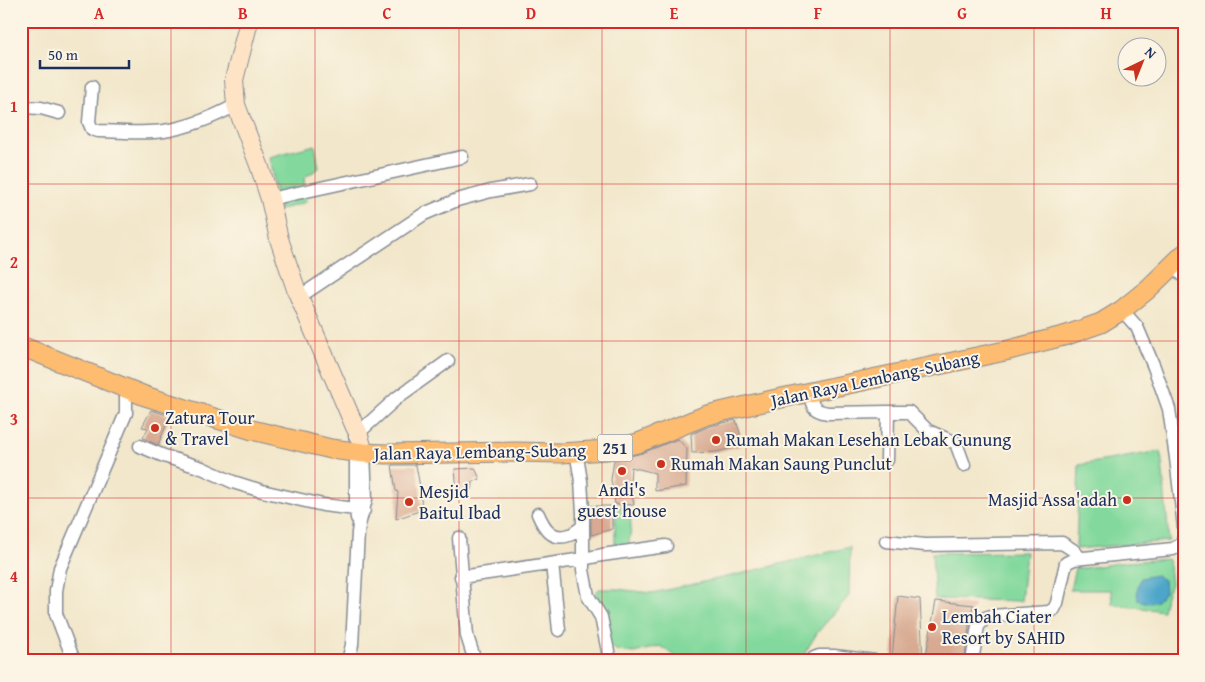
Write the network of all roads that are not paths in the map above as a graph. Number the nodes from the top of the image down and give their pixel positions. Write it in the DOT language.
graph roads {
  1 [pos="249,21"];
  2 [pos="92,86"];
  3 [pos="236,105"];
  4 [pos="21,106"];
  5 [pos="59,114"];
  6 [pos="462,157"];
  7 [pos="530,184"];
  8 [pos="270,199"];
  9 [pos="1180,265"];
  10 [pos="299,298"];
  11 [pos="1122,310"];
  12 [pos="21,346"];
  13 [pos="448,361"];
  14 [pos="126,388"];
  15 [pos="809,392"];
  16 [pos="145,396"];
  17 [pos="888,412"];
  18 [pos="126,413"];
  19 [pos="358,440"];
  20 [pos="140,446"];
  21 [pos="576,452"];
  22 [pos="887,460"];
  23 [pos="964,465"];
  24 [pos="360,510"];
  25 [pos="538,514"];
  26 [pos="583,526"];
  27 [pos="1184,528"];
  28 [pos="459,538"];
  29 [pos="1184,539"];
  30 [pos="886,541"];
  31 [pos="666,546"];
  32 [pos="1080,558"];
  33 [pos="583,559"];
  34 [pos="552,564"];
  35 [pos="462,577"];
  36 [pos="559,630"];
  37 [pos="74,661"];
  38 [pos="348,661"];
  39 [pos="475,661"];
  40 [pos="610,661"];
  41 [pos="812,661"];
  42 [pos="875,661"];
  43 [pos="972,661"];
  1 -- 3 [label="street"];
  2 -- 3 [label="street"];
  3 -- 8 [label="street"];
  4 -- 5 [label="street"];
  6 -- 8 [label="street"];
  7 -- 10 [label="street"];
  8 -- 10 [label="street"];
  9 -- 11 [label="main road, Jalan Raya Lembang-Subang / 251"];
  10 -- 19 [label="street"];
  11 -- 15 [label="main road, Jalan Raya Lembang-Subang / 251"];
  11 -- 27 [label="street"];
  12 -- 14 [label="main road, Jalan Raya Lembang-Subang / 251"];
  13 -- 19 [label="street"];
  14 -- 16 [label="main road, Jalan Raya Lembang-Subang / 251"];
  14 -- 18 [label="street"];
  15 -- 17 [label="street"];
  15 -- 21 [label="main road, Jalan Raya Lembang-Subang / 251"];
  16 -- 18 [label="street"];
  16 -- 19 [label="main road, Jalan Raya Lembang-Subang / 251"];
  17 -- 22 [label="street"];
  17 -- 23 [label="street"];
  18 -- 37 [label="street"];
  19 -- 21 [label="main road, Jalan Raya Lembang-Subang / 251"];
  19 -- 24 [label="street"];
  20 -- 24 [label="street"];
  21 -- 26 [label="street"];
  24 -- 38 [label="street"];
  25 -- 26 [label="street"];
  26 -- 33 [label="street"];
  28 -- 35 [label="street"];
  29 -- 32 [label="street"];
  30 -- 32 [label="street"];
  31 -- 33 [label="street"];
  32 -- 43 [label="street"];
  33 -- 34 [label="street"];
  33 -- 40 [label="street"];
  34 -- 35 [label="street"];
  34 -- 36 [label="street"];
  35 -- 39 [label="street"];
  41 -- 42 [label="street"];
}
